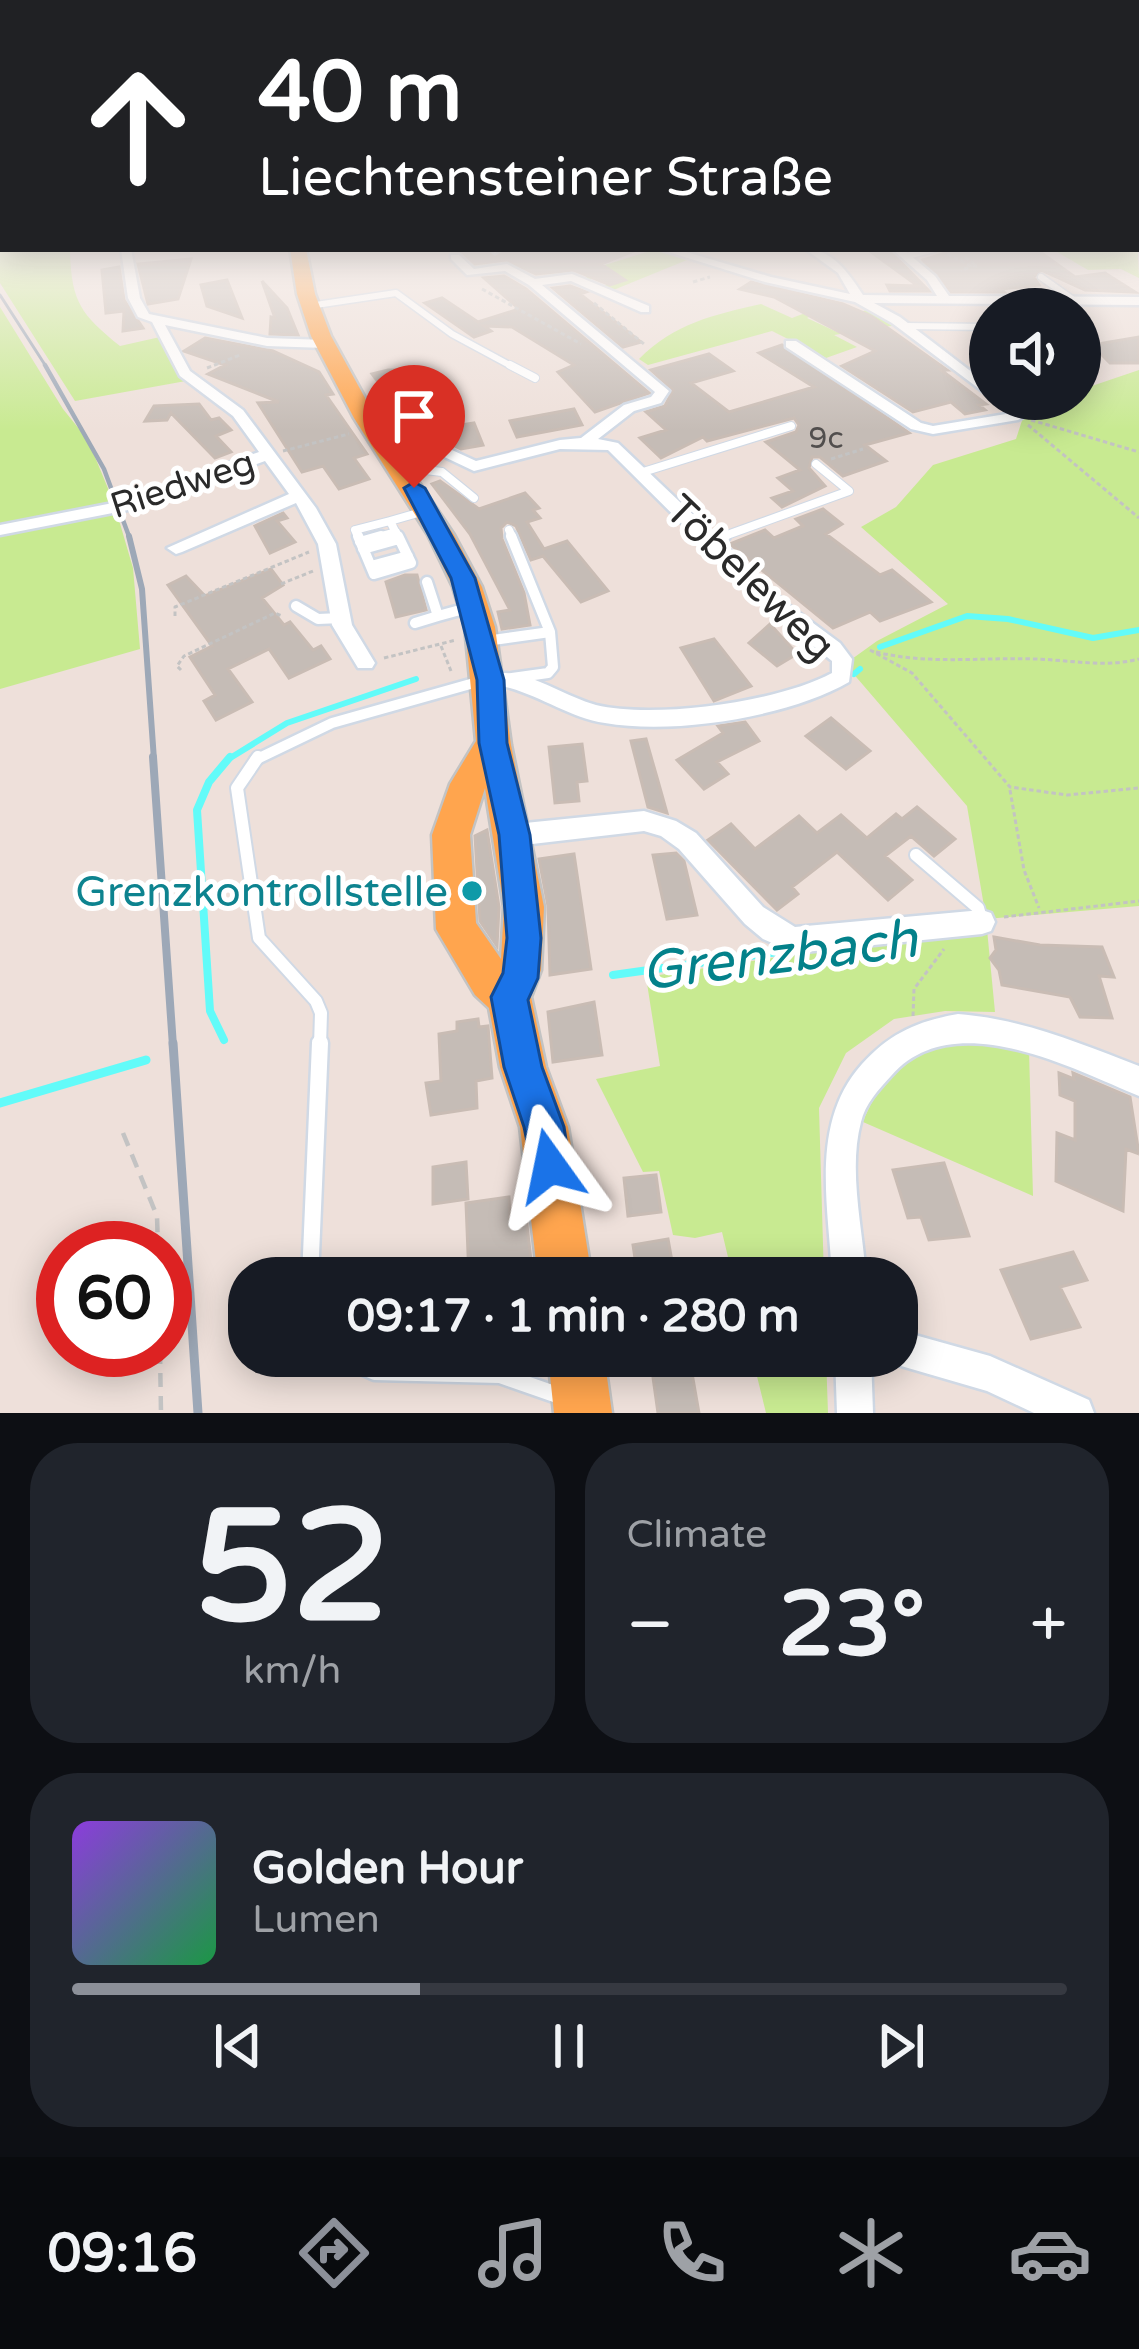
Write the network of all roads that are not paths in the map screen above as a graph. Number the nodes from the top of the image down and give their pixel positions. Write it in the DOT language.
graph roads {
  1 [pos="136,299"];
  2 [pos="308,299"];
  3 [pos="356,299"];
  4 [pos="404,299"];
  5 [pos="552,299"];
  6 [pos="624,299"];
  7 [pos="859,299"];
  8 [pos="864,299"];
  9 [pos="1101,300"];
  10 [pos="1139,301"];
  11 [pos="309,306"];
  12 [pos="645,309"];
  13 [pos="158,323"];
  14 [pos="905,326"];
  15 [pos="969,327"];
  16 [pos="325,344"];
  17 [pos="790,344"];
  18 [pos="968,376"];
  19 [pos="535,378"];
  20 [pos="994,420"];
  21 [pos="791,426"];
  22 [pos="374,436"];
  23 [pos="588,439"];
  24 [pos="269,454"];
  25 [pos="816,464"];
  26 [pos="401,467"];
  27 [pos="643,472"];
  28 [pos="300,496"];
  29 [pos="475,498"];
  30 [pos="428,510"];
  31 [pos="390,521"];
  32 [pos="0,530"];
  33 [pos="509,530"];
  34 [pos="711,541"];
  35 [pos="402,544"];
  36 [pos="176,548"];
  37 [pos="366,554"];
  38 [pos="427,582"];
  39 [pos="296,606"];
  40 [pos="474,606"];
  41 [pos="439,616"];
  42 [pos="340,618"];
  43 [pos="416,623"];
  44 [pos="550,632"];
  45 [pos="473,640"];
  46 [pos="369,668"];
  47 [pos="499,679"];
  48 [pos="493,743"];
  49 [pos="514,835"];
  50 [pos="916,855"];
  51 [pos="982,922"];
  52 [pos="509,997"];
  53 [pos="1139,1081"];
  54 [pos="311,1257"];
  55 [pos="562,1257"];
  56 [pos="848,1257"];
  57 [pos="918,1354"];
  58 [pos="511,1377"];
  59 [pos="854,1377"];
  60 [pos="580,1390"];
  61 [pos="856,1413"];
  62 [pos="1076,1413"];
  1 -- 13 [label="street"];
  2 -- 11 [label="main road"];
  3 -- 11 [label="lane"];
  4 -- 19 [label="lane"];
  5 -- 23 [label="street"];
  6 -- 12 [label="street"];
  7 -- 8 [label="street"];
  7 -- 14 [label="street"];
  9 -- 10 [label="street"];
  11 -- 16 [label="main road"];
  13 -- 16 [label="street"];
  13 -- 24 [label="street"];
  14 -- 15 [label="lane"];
  14 -- 18 [label="street"];
  16 -- 22 [label="main road"];
  17 -- 20 [label="street"];
  21 -- 27 [label="lane"];
  22 -- 23 [label="street"];
  22 -- 26 [label="main road"];
  23 -- 27 [label="street, Töbeleweg"];
  24 -- 28 [label="street"];
  24 -- 32 [label="street, Riedweg"];
  25 -- 34 [label="lane"];
  26 -- 29 [label="lane"];
  26 -- 30 [label="main road"];
  27 -- 34 [label="street, Töbeleweg"];
  28 -- 36 [label="street"];
  28 -- 42 [label="street"];
  30 -- 31 [label="lane"];
  30 -- 40 [label="main road"];
  31 -- 35 [label="lane"];
  31 -- 37 [label="lane"];
  33 -- 44 [label="lane"];
  34 -- 47 [label="street, Töbeleweg"];
  35 -- 37 [label="lane"];
  35 -- 37 [label="lane"];
  38 -- 41 [label="lane"];
  39 -- 42 [label="lane"];
  40 -- 41 [label="lane"];
  40 -- 45 [label="main road"];
  41 -- 43 [label="lane"];
  42 -- 46 [label="street"];
  44 -- 45 [label="lane"];
  44 -- 47 [label="lane"];
  45 -- 47 [label="main road"];
  47 -- 48 [label="main road"];
  47 -- 54 [label="lane"];
  48 -- 49 [label="main road"];
  48 -- 52 [label="main road"];
  49 -- 51 [label="street"];
  49 -- 52 [label="main road"];
  50 -- 51 [label="lane"];
  52 -- 55 [label="main road"];
  53 -- 56 [label="street"];
  57 -- 62 [label="street"];
  58 -- 60 [label="lane"];
  59 -- 61 [label="street"];
}
